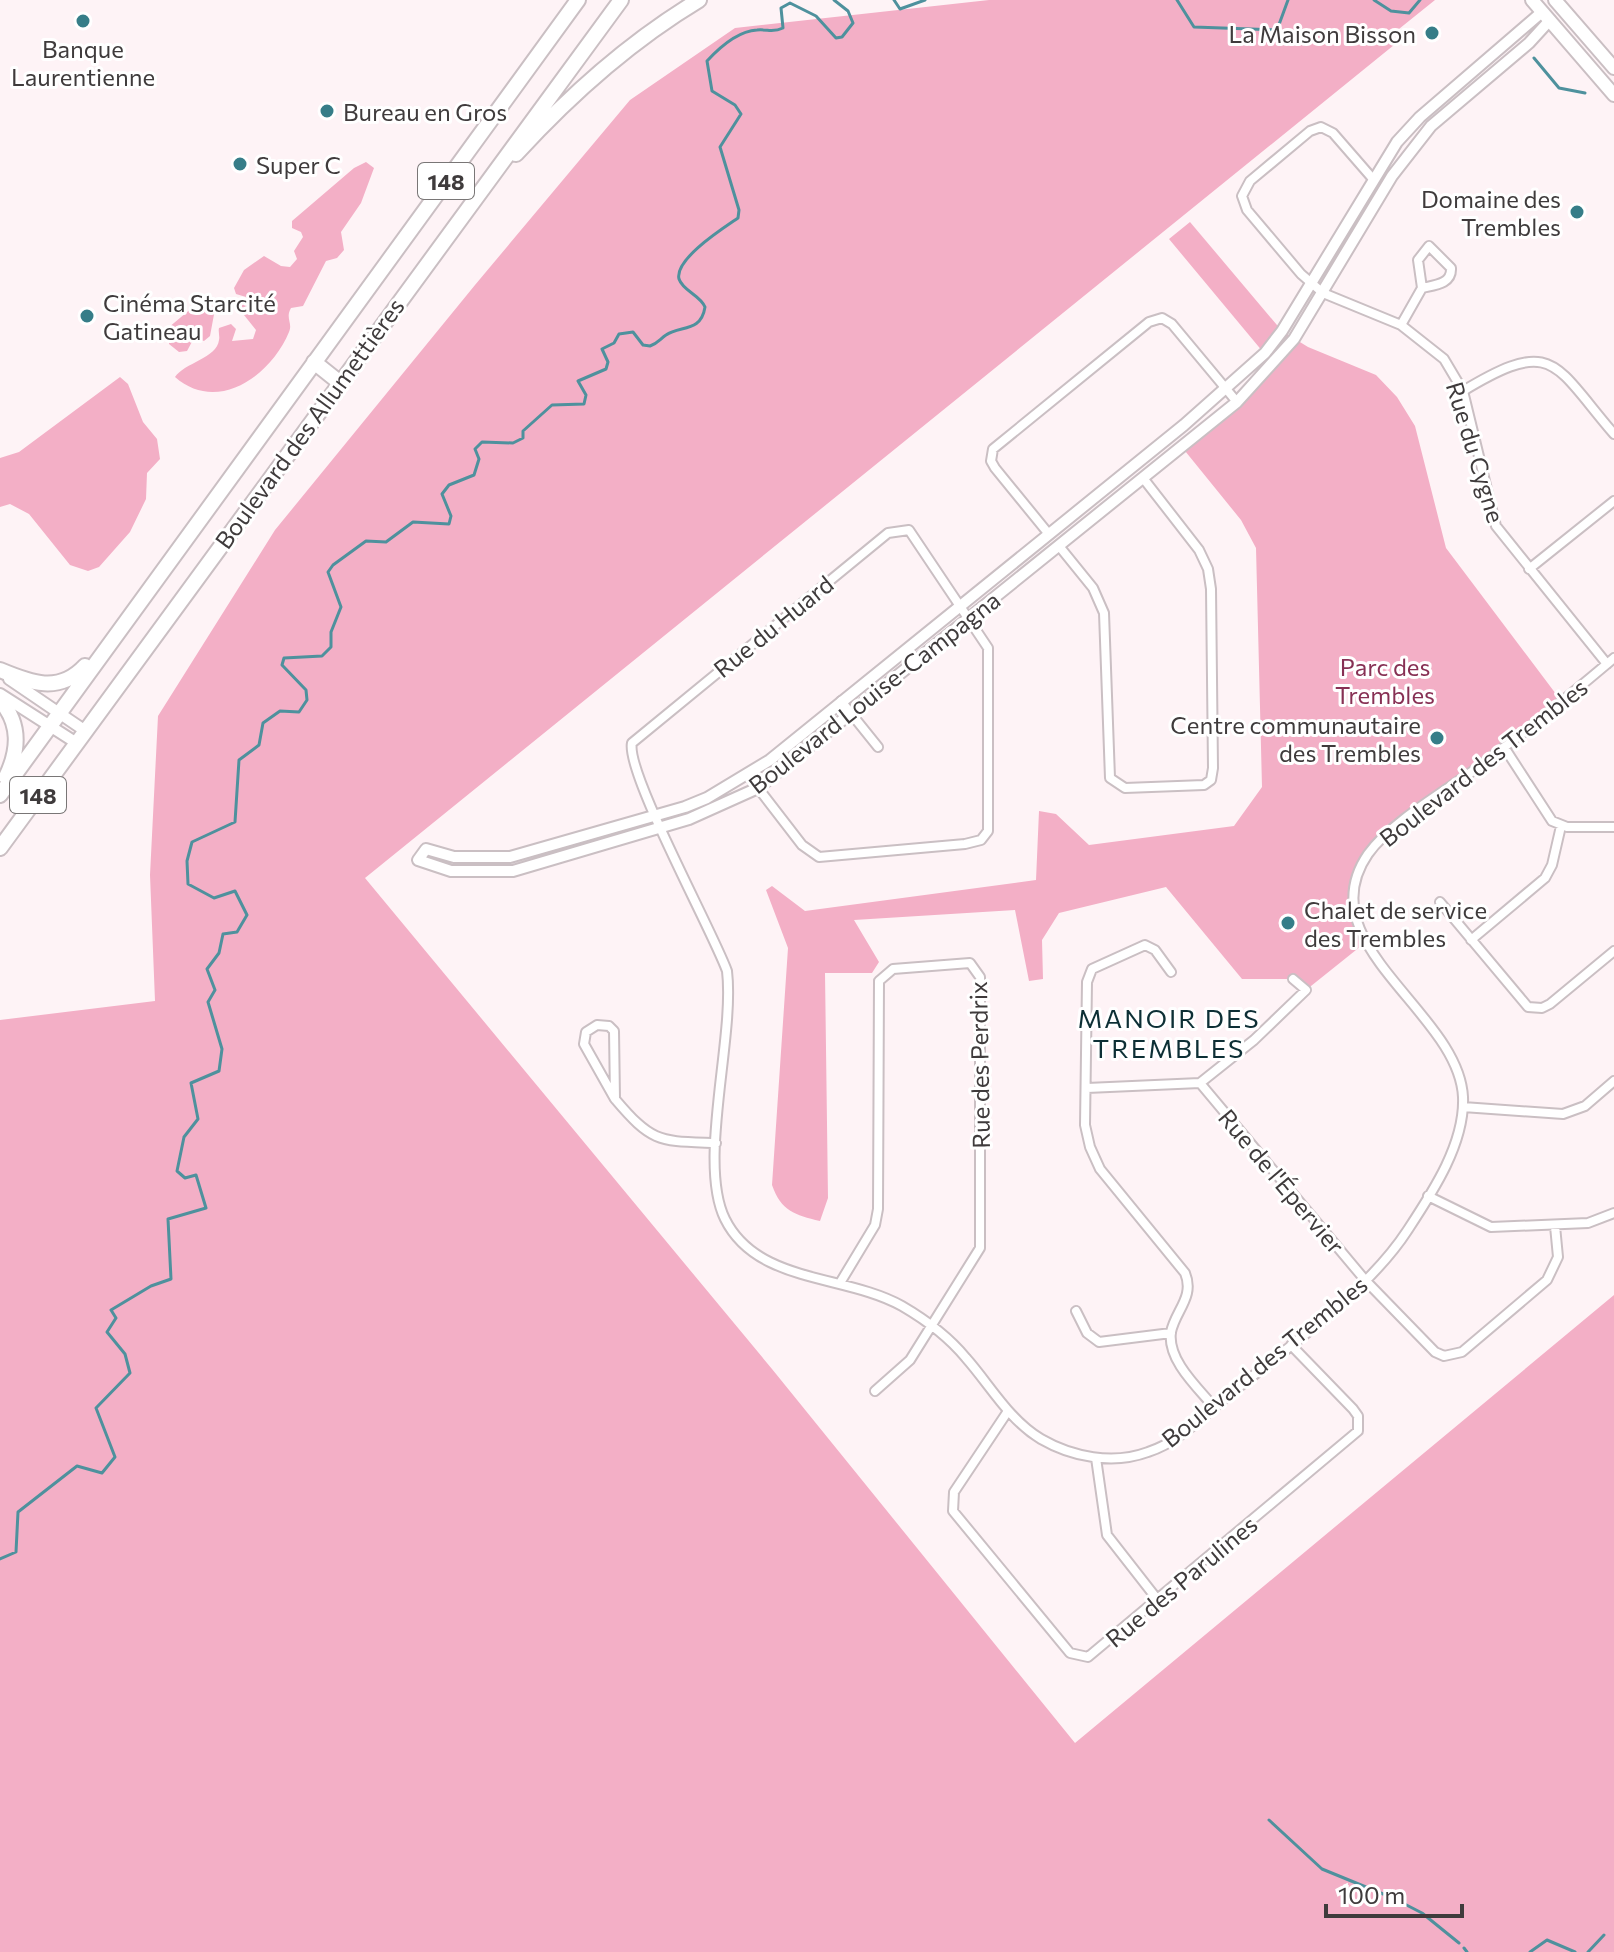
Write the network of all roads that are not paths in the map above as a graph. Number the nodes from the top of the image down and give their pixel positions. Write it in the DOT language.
graph roads {
  1 [pos="578,0"];
  2 [pos="621,0"];
  3 [pos="699,0"];
  4 [pos="1532,0"];
  5 [pos="1559,1"];
  6 [pos="1546,16"];
  7 [pos="1614,68"];
  8 [pos="1614,95"];
  9 [pos="1373,179"];
  10 [pos="1312,283"];
  11 [pos="1422,288"];
  12 [pos="1323,293"];
  13 [pos="387,317"];
  14 [pos="1401,325"];
  15 [pos="314,362"];
  16 [pos="339,382"];
  17 [pos="1226,389"];
  18 [pos="1463,391"];
  19 [pos="1237,402"];
  20 [pos="1614,434"];
  21 [pos="1133,466"];
  22 [pos="1143,478"];
  23 [pos="1614,501"];
  24 [pos="1048,533"];
  25 [pos="1059,546"];
  26 [pos="1529,569"];
  27 [pos="961,605"];
  28 [pos="130,614"];
  29 [pos="969,616"];
  30 [pos="1611,661"];
  31 [pos="0,672"];
  32 [pos="0,694"];
  33 [pos="0,700"];
  34 [pos="841,701"];
  35 [pos="851,713"];
  36 [pos="56,719"];
  37 [pos="79,736"];
  38 [pos="878,747"];
  39 [pos="1504,747"];
  40 [pos="748,775"];
  41 [pos="0,788"];
  42 [pos="758,788"];
  43 [pos="0,795"];
  44 [pos="656,815"];
  45 [pos="1561,826"];
  46 [pos="1614,827"];
  47 [pos="661,828"];
  48 [pos="0,848"];
  49 [pos="1440,902"];
  50 [pos="1471,940"];
  51 [pos="1614,951"];
  52 [pos="1171,972"];
  53 [pos="1293,979"];
  54 [pos="1614,1081"];
  55 [pos="1200,1083"];
  56 [pos="1087,1088"];
  57 [pos="615,1099"];
  58 [pos="1463,1107"];
  59 [pos="716,1143"];
  60 [pos="1428,1196"];
  61 [pos="1614,1213"];
  62 [pos="1555,1226"];
  63 [pos="1365,1280"];
  64 [pos="840,1283"];
  65 [pos="1076,1311"];
  66 [pos="932,1325"];
  67 [pos="1171,1333"];
  68 [pos="1291,1345"];
  69 [pos="875,1391"];
  70 [pos="1214,1407"];
  71 [pos="1008,1411"];
  72 [pos="1096,1458"];
  73 [pos="1157,1599"];
  1 -- 15 [label="highway, Boulevard des Allumettières / 148"];
  2 -- 13 [label="highway, Boulevard des Allumettières / 148"];
  3 -- 13 [label="highway"];
  4 -- 6 [label="main road"];
  5 -- 6 [label="main road"];
  5 -- 7 [label="main road"];
  6 -- 8 [label="main road"];
  6 -- 9 [label="street, Boulevard Louise-Campagna"];
  6 -- 12 [label="street, Boulevard Louise-Campagna"];
  9 -- 10 [label="street, Boulevard Louise-Campagna"];
  9 -- 10 [label="street, Rue du Cygne"];
  10 -- 12 [label="street, Rue du Cygne"];
  10 -- 17 [label="street, Boulevard Louise-Campagna"];
  11 -- 11 [label="street"];
  11 -- 14 [label="street"];
  12 -- 14 [label="street, Rue du Cygne"];
  12 -- 19 [label="street, Boulevard Louise-Campagna"];
  13 -- 16 [label="highway, Boulevard des Allumettières / 148"];
  14 -- 18 [label="street, Rue du Cygne"];
  15 -- 16 [label="highway"];
  15 -- 28 [label="highway, Boulevard des Allumettières / 148"];
  16 -- 37 [label="highway, Boulevard des Allumettières / 148"];
  17 -- 19 [label="street"];
  17 -- 21 [label="street, Boulevard Louise-Campagna"];
  17 -- 24 [label="street"];
  18 -- 20 [label="street"];
  18 -- 26 [label="street, Rue du Cygne"];
  19 -- 22 [label="street, Boulevard Louise-Campagna"];
  21 -- 22 [label="street"];
  21 -- 24 [label="street, Boulevard Louise-Campagna"];
  22 -- 25 [label="street, Boulevard Louise-Campagna"];
  22 -- 25 [label="street"];
  23 -- 26 [label="street"];
  24 -- 25 [label="street"];
  24 -- 27 [label="street, Boulevard Louise-Campagna"];
  25 -- 29 [label="street, Boulevard Louise-Campagna"];
  26 -- 30 [label="street, Rue du Cygne"];
  27 -- 29 [label="street"];
  27 -- 34 [label="street, Boulevard Louise-Campagna"];
  27 -- 44 [label="street, Rue du Huard"];
  28 -- 31 [label="highway"];
  28 -- 36 [label="highway, Boulevard des Allumettières / 148"];
  29 -- 35 [label="street, Boulevard Louise-Campagna"];
  29 -- 42 [label="street"];
  30 -- 39 [label="street, Boulevard des Trembles"];
  31 -- 36 [label="street"];
  32 -- 36 [label="street"];
  33 -- 41 [label="highway"];
  34 -- 35 [label="street"];
  34 -- 40 [label="street, Boulevard Louise-Campagna"];
  35 -- 38 [label="street"];
  35 -- 42 [label="street, Boulevard Louise-Campagna"];
  36 -- 37 [label="street"];
  36 -- 43 [label="highway, Boulevard des Allumettières / 148"];
  37 -- 48 [label="highway, Boulevard des Allumettières / 148"];
  39 -- 45 [label="street"];
  39 -- 58 [label="street, Boulevard des Trembles"];
  40 -- 42 [label="street"];
  40 -- 44 [label="street, Boulevard Louise-Campagna"];
  42 -- 47 [label="street, Boulevard Louise-Campagna"];
  44 -- 47 [label="street, Boulevard des Trembles"];
  44 -- 47 [label="street, Boulevard Louise-Campagna"];
  45 -- 46 [label="street"];
  45 -- 50 [label="street"];
  47 -- 59 [label="street, Boulevard des Trembles"];
  49 -- 50 [label="street"];
  50 -- 51 [label="street"];
  52 -- 56 [label="street"];
  53 -- 55 [label="street"];
  54 -- 58 [label="street"];
  55 -- 56 [label="street"];
  55 -- 63 [label="street, Rue de l'Épervier"];
  56 -- 67 [label="street"];
  57 -- 57 [label="street"];
  57 -- 59 [label="street"];
  58 -- 60 [label="street, Boulevard des Trembles"];
  59 -- 64 [label="street, Boulevard des Trembles"];
  60 -- 62 [label="street"];
  60 -- 63 [label="street, Boulevard des Trembles"];
  61 -- 62 [label="street"];
  62 -- 63 [label="street, Rue de l'Épervier"];
  63 -- 68 [label="street, Boulevard des Trembles"];
  64 -- 66 [label="street, Boulevard des Trembles"];
  64 -- 66 [label="street, Rue des Perdrix"];
  65 -- 67 [label="street"];
  66 -- 69 [label="street"];
  66 -- 71 [label="street, Boulevard des Trembles"];
  67 -- 70 [label="street"];
  68 -- 70 [label="street, Boulevard des Trembles"];
  68 -- 73 [label="street, Rue des Parulines"];
  70 -- 72 [label="street, Boulevard des Trembles"];
  71 -- 72 [label="street, Boulevard des Trembles"];
  71 -- 73 [label="street, Rue des Parulines"];
  72 -- 73 [label="street"];
}
